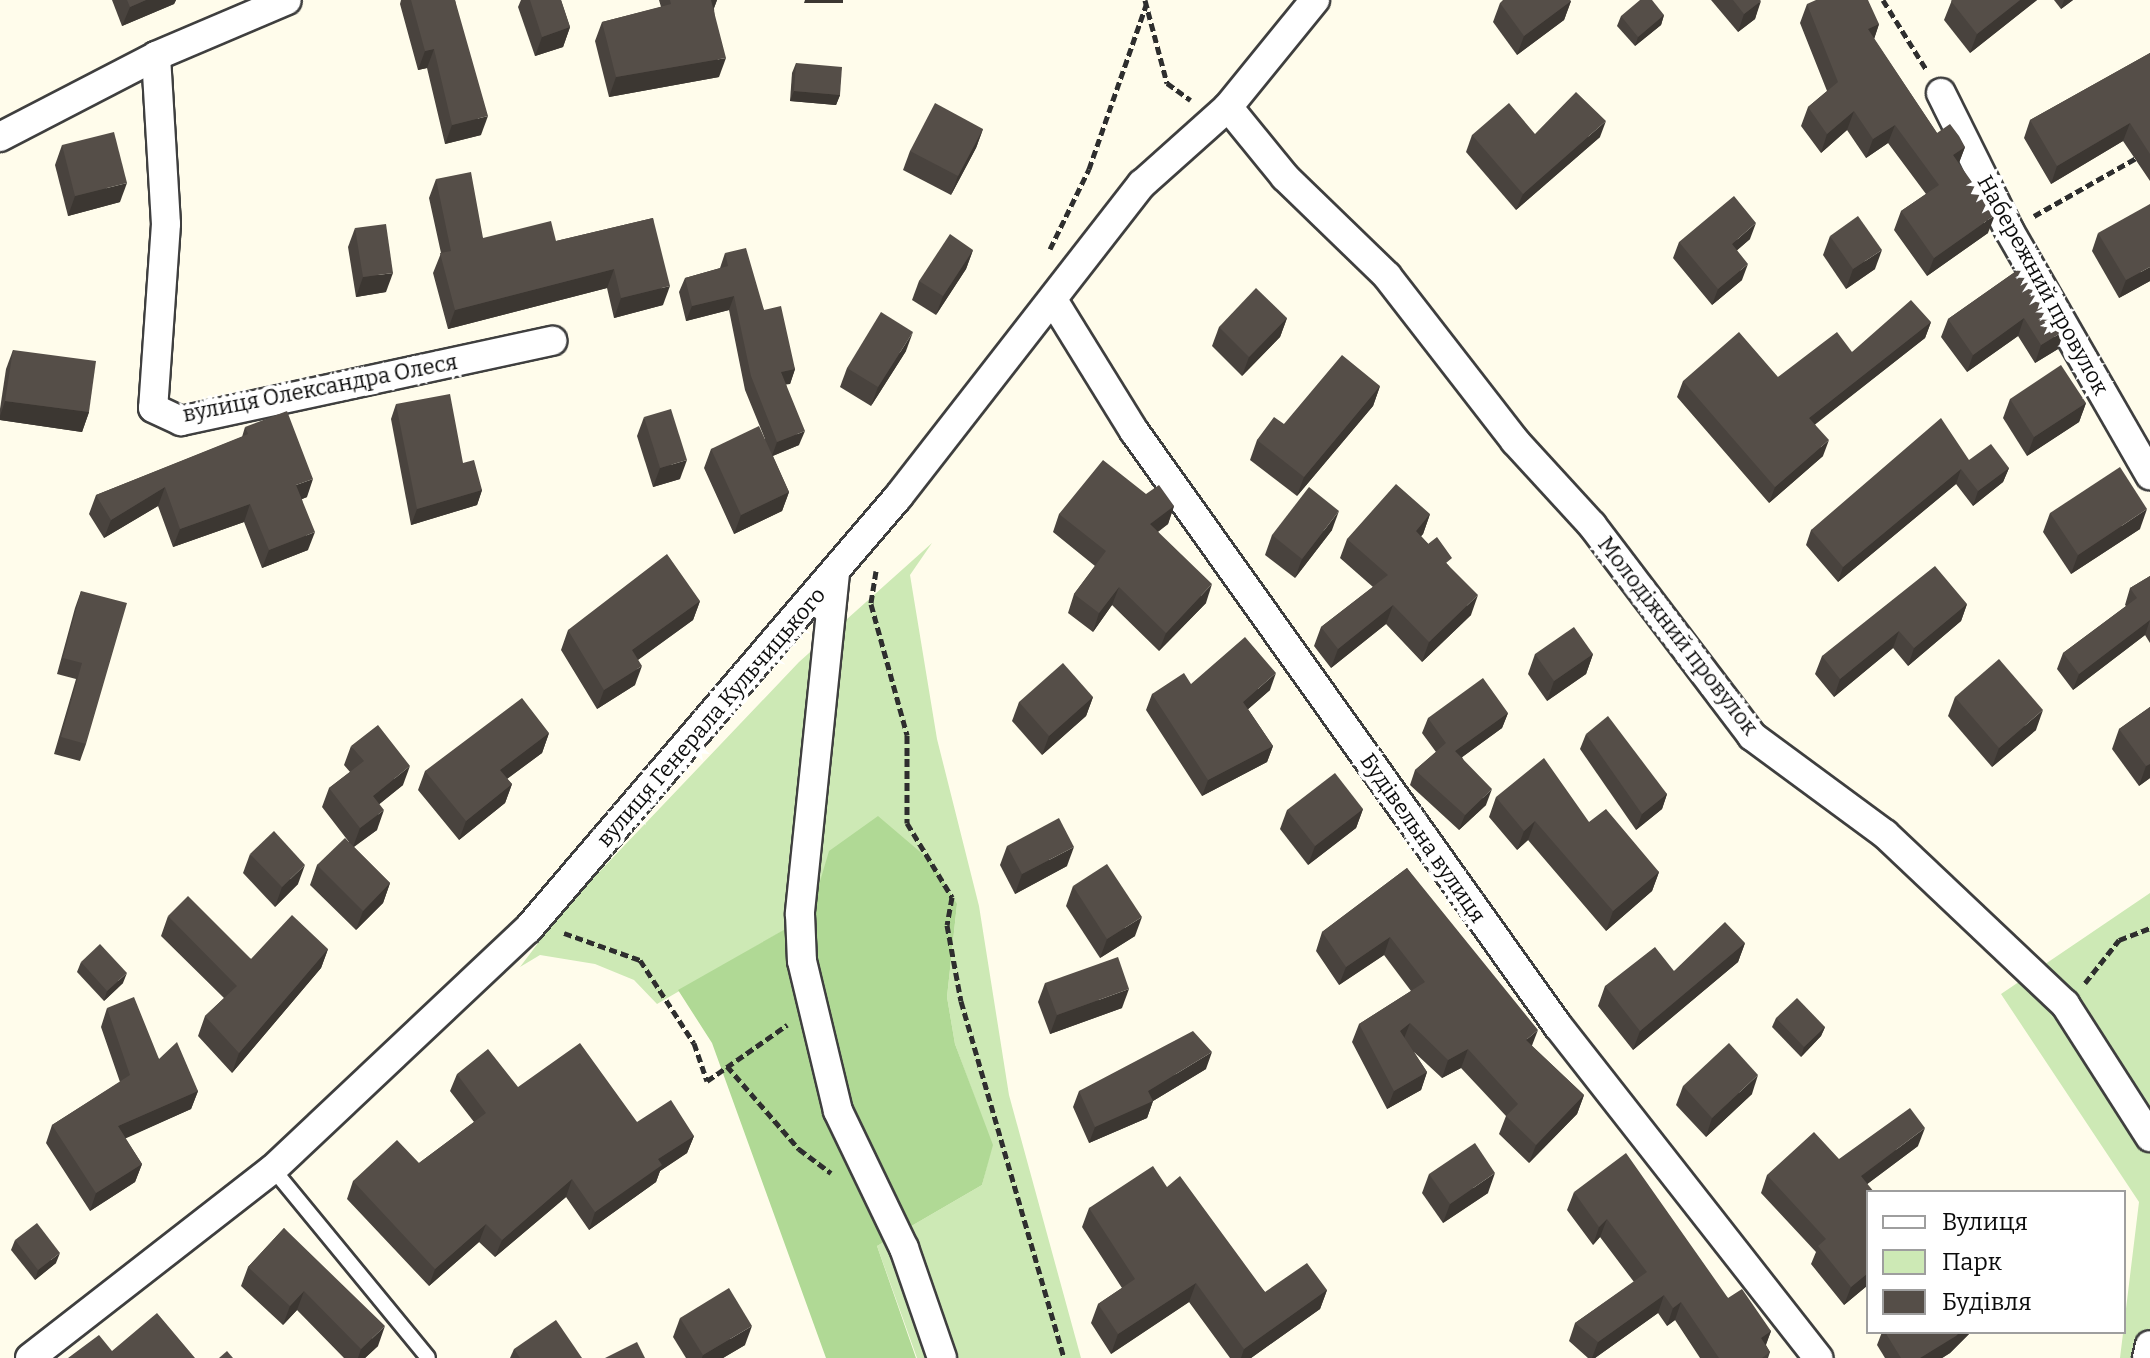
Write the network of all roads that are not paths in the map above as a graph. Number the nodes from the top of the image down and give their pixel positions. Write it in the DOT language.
graph roads {
  1 [pos="287,0"];
  2 [pos="1315,0"];
  3 [pos="156,56"];
  4 [pos="1941,93"];
  5 [pos="1228,107"];
  6 [pos="0,137"];
  7 [pos="1053,300"];
  8 [pos="552,341"];
  9 [pos="2150,475"];
  10 [pos="835,573"];
  11 [pos="2150,1137"];
  12 [pos="273,1169"];
  13 [pos="2150,1345"];
  14 [pos="30,1358"];
  15 [pos="428,1358"];
  16 [pos="942,1358"];
  17 [pos="1818,1358"];
  18 [pos="2147,1358"];
  1 -- 3 [label="street"];
  2 -- 5 [label="street, вулиця Генерала Кульчицького"];
  3 -- 6 [label="street"];
  3 -- 8 [label="street, вулиця Олександра Олеся"];
  4 -- 9 [label="street, Набережний провулок"];
  5 -- 7 [label="street, вулиця Генерала Кульчицького"];
  5 -- 11 [label="street, Молодіжний провулок"];
  7 -- 10 [label="street, вулиця Генерала Кульчицького"];
  7 -- 17 [label="street, Будівельна вулиця"];
  10 -- 12 [label="street, вулиця Генерала Кульчицького"];
  10 -- 16 [label="street"];
  12 -- 14 [label="street, вулиця Генерала Кульчицького"];
  12 -- 15 [label="lane"];
  13 -- 18 [label="street"];
}
